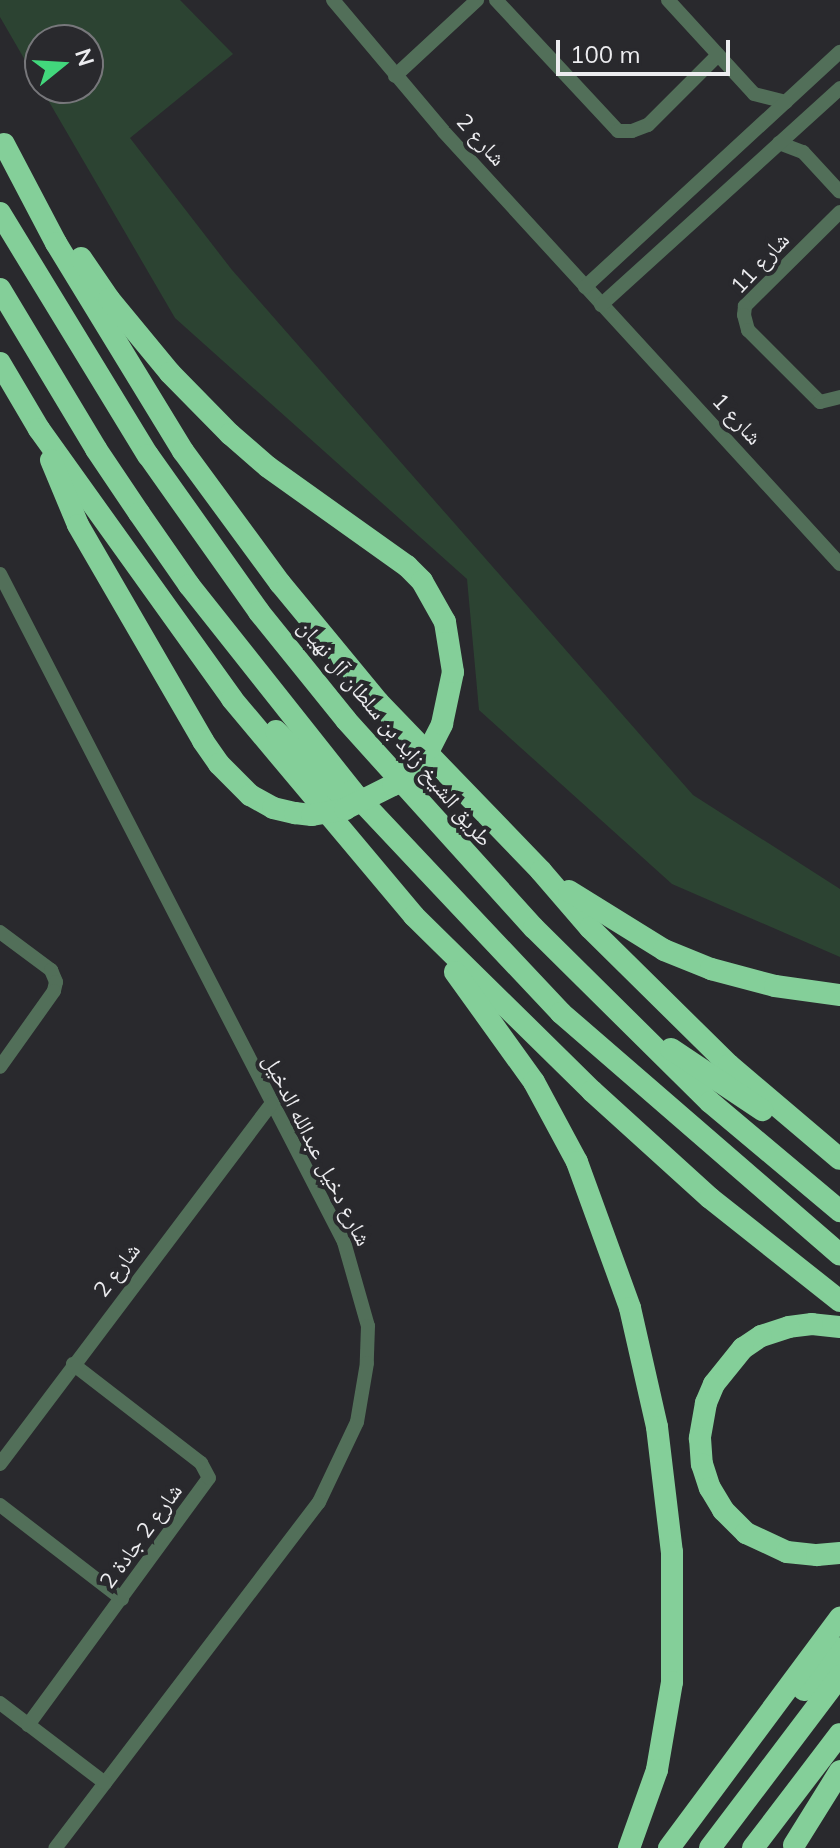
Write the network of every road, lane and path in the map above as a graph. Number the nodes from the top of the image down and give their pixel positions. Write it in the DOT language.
graph roads {
  1 [pos="333,0"];
  2 [pos="477,0"];
  3 [pos="496,0"];
  4 [pos="668,0"];
  5 [pos="840,52"];
  6 [pos="718,55"];
  7 [pos="395,76"];
  8 [pos="840,76"];
  9 [pos="836,92"];
  10 [pos="754,94"];
  11 [pos="786,102"];
  12 [pos="799,125"];
  13 [pos="759,126"];
  14 [pos="779,143"];
  15 [pos="803,152"];
  16 [pos="840,192"];
  17 [pos="840,212"];
  18 [pos="0,213"];
  19 [pos="585,287"];
  20 [pos="0,289"];
  21 [pos="601,305"];
  22 [pos="0,363"];
  23 [pos="840,397"];
  24 [pos="39,429"];
  25 [pos="840,564"];
  26 [pos="0,574"];
  27 [pos="198,648"];
  28 [pos="401,847"];
  29 [pos="541,871"];
  30 [pos="414,916"];
  31 [pos="0,932"];
  32 [pos="840,995"];
  33 [pos="628,1021"];
  34 [pos="0,1067"];
  35 [pos="271,1105"];
  36 [pos="840,1160"];
  37 [pos="840,1211"];
  38 [pos="840,1255"];
  39 [pos="840,1301"];
  40 [pos="840,1327"];
  41 [pos="73,1364"];
  42 [pos="0,1464"];
  43 [pos="0,1505"];
  44 [pos="840,1553"];
  45 [pos="122,1599"];
  46 [pos="840,1618"];
  47 [pos="840,1648"];
  48 [pos="840,1676"];
  49 [pos="0,1703"];
  50 [pos="28,1725"];
  51 [pos="840,1734"];
  52 [pos="840,1771"];
  53 [pos="105,1783"];
  54 [pos="840,1786"];
  55 [pos="674,1842"];
  56 [pos="793,1846"];
  57 [pos="55,1848"];
  58 [pos="629,1848"];
  59 [pos="710,1848"];
  60 [pos="753,1848"];
  1 -- 7 [label="street, شارع 2"];
  2 -- 7 [label="street"];
  3 -- 6 [label="street"];
  4 -- 6 [label="street"];
  5 -- 11 [label="street"];
  6 -- 10 [label="street"];
  7 -- 19 [label="street, شارع 2"];
  8 -- 9 [label="street"];
  9 -- 12 [label="street"];
  10 -- 11 [label="street"];
  10 -- 13 [label="street"];
  11 -- 13 [label="street"];
  12 -- 14 [label="street"];
  12 -- 15 [label="street"];
  13 -- 19 [label="street"];
  14 -- 15 [label="street"];
  14 -- 21 [label="street"];
  15 -- 16 [label="street"];
  17 -- 23 [label="street, شارع 11"];
  18 -- 33 [label="highway, طريق الشيخ زايد بن سلطان آل نهيان"];
  19 -- 21 [label="street, شارع 2"];
  20 -- 28 [label="highway"];
  21 -- 25 [label="street, شارع 1"];
  22 -- 24 [label="highway"];
  24 -- 27 [label="highway"];
  24 -- 29 [label="highway, bridge"];
  26 -- 35 [label="street, شارع دخيل عبدالله الدخيل"];
  27 -- 28 [label="highway"];
  27 -- 30 [label="highway"];
  28 -- 38 [label="highway"];
  29 -- 32 [label="highway"];
  29 -- 36 [label="highway"];
  30 -- 39 [label="highway"];
  30 -- 58 [label="highway"];
  31 -- 34 [label="street"];
  33 -- 36 [label="highway"];
  33 -- 37 [label="highway, طريق الشيخ زايد بن سلطان آل نهيان"];
  35 -- 41 [label="street, شارع 2"];
  35 -- 53 [label="street, شارع دخيل عبدالله الدخيل"];
  40 -- 44 [label="highway"];
  41 -- 42 [label="street, شارع 2"];
  41 -- 45 [label="street, شارع 2 جادة 2"];
  43 -- 45 [label="street"];
  45 -- 50 [label="street, شارع 2 جادة 2"];
  46 -- 55 [label="highway"];
  47 -- 55 [label="highway"];
  48 -- 59 [label="highway"];
  49 -- 50 [label="street"];
  50 -- 53 [label="street"];
  51 -- 60 [label="highway"];
  52 -- 56 [label="highway"];
  53 -- 57 [label="street, شارع دخيل عبدالله الدخيل"];
  54 -- 56 [label="highway"];
}
